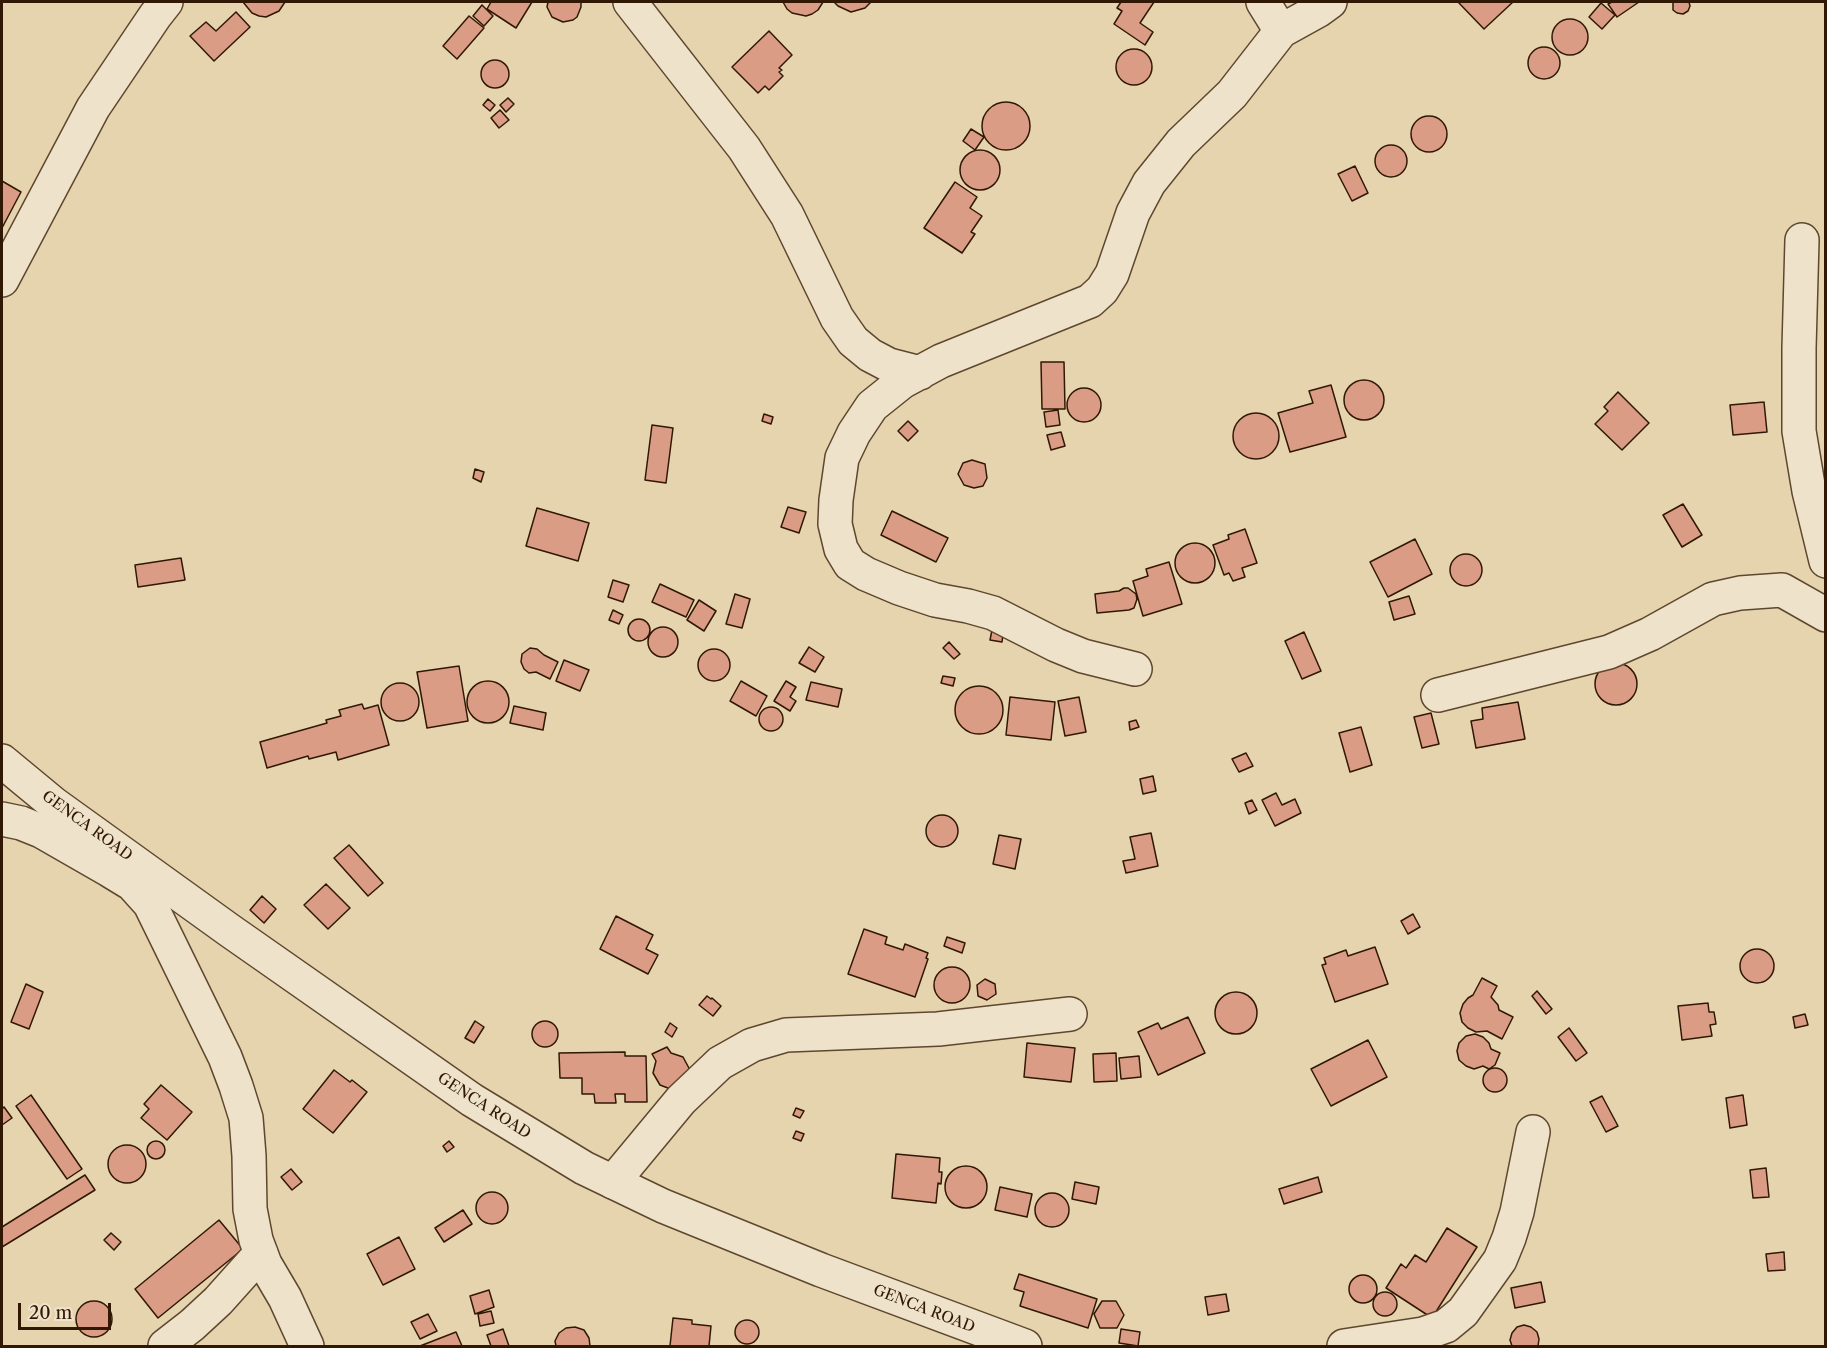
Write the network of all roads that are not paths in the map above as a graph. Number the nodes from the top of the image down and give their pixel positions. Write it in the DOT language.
graph roads {
  1 [pos="166,2"];
  2 [pos="630,2"];
  3 [pos="1263,2"];
  4 [pos="1330,2"];
  5 [pos="1281,31"];
  6 [pos="1803,240"];
  7 [pos="2,280"];
  8 [pos="920,373"];
  9 [pos="1826,561"];
  10 [pos="1826,615"];
  11 [pos="1135,669"];
  12 [pos="1438,695"];
  13 [pos="2,761"];
  14 [pos="2,819"];
  15 [pos="1070,1014"];
  16 [pos="1533,1132"];
  17 [pos="613,1182"];
  18 [pos="261,1253"];
  19 [pos="165,1347"];
  20 [pos="307,1347"];
  21 [pos="1025,1347"];
  22 [pos="1344,1347"];
  1 -- 7 [label="street"];
  2 -- 8 [label="street"];
  3 -- 5 [label="street"];
  4 -- 5 [label="street"];
  5 -- 8 [label="street"];
  6 -- 9 [label="street"];
  8 -- 11 [label="street"];
  10 -- 12 [label="street"];
  13 -- 17 [label="street, GENCA ROAD"];
  14 -- 18 [label="street"];
  15 -- 17 [label="street"];
  16 -- 22 [label="street"];
  17 -- 21 [label="street, GENCA ROAD"];
  18 -- 19 [label="street"];
  18 -- 20 [label="street"];
}
